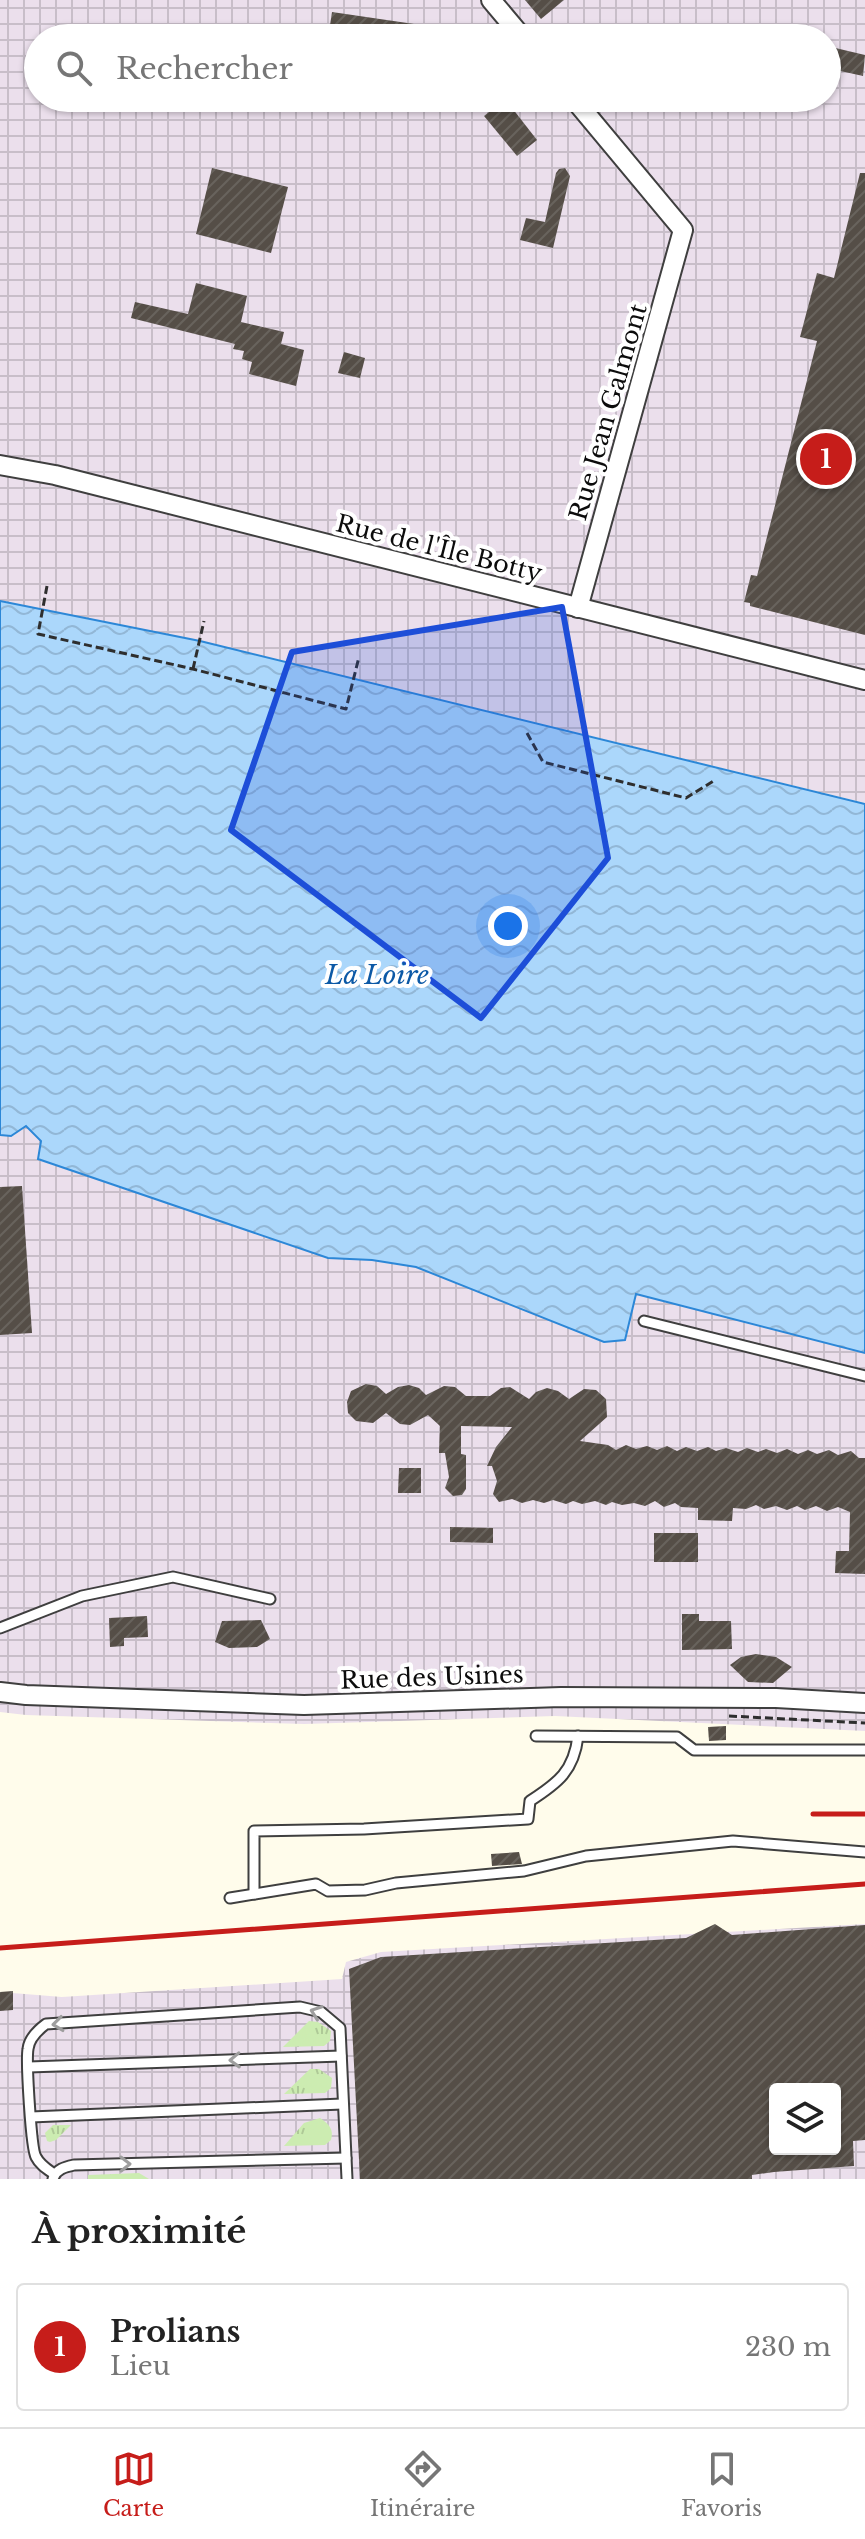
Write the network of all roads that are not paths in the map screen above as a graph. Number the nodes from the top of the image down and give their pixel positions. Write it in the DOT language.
graph roads {
  1 [pos="491,0"];
  2 [pos="511,24"];
  3 [pos="585,112"];
  4 [pos="0,465"];
  5 [pos="578,608"];
  6 [pos="865,680"];
  7 [pos="644,1321"];
  8 [pos="865,1376"];
  9 [pos="270,1599"];
  10 [pos="0,1628"];
  11 [pos="0,1692"];
  12 [pos="865,1703"];
  13 [pos="536,1736"];
  14 [pos="578,1736"];
  15 [pos="865,1750"];
  16 [pos="865,1852"];
  17 [pos="254,1894"];
  18 [pos="230,1898"];
  19 [pos="341,2056"];
  20 [pos="29,2067"];
  21 [pos="342,2104"];
  22 [pos="31,2117"];
  23 [pos="346,2158"];
  24 [pos="54,2177"];
  25 [pos="347,2179"];
  1 -- 2 [label="street"];
  3 -- 5 [label="street, Rue Jean Galmont"];
  4 -- 5 [label="street, Rue de l'Île Botty"];
  5 -- 6 [label="street, Rue de l'Île Botty"];
  7 -- 8 [label="lane"];
  9 -- 10 [label="lane"];
  11 -- 12 [label="street, Rue des Usines"];
  13 -- 14 [label="lane"];
  14 -- 15 [label="lane"];
  14 -- 17 [label="lane"];
  16 -- 17 [label="lane"];
  17 -- 18 [label="lane"];
  19 -- 20 [label="lane, one-way"];
  19 -- 20 [label="lane, one-way"];
  19 -- 21 [label="lane"];
  20 -- 22 [label="lane"];
  21 -- 22 [label="lane"];
  21 -- 23 [label="lane"];
  22 -- 24 [label="lane"];
  24 -- 23 [label="lane, one-way"];
  23 -- 25 [label="lane"];
}
